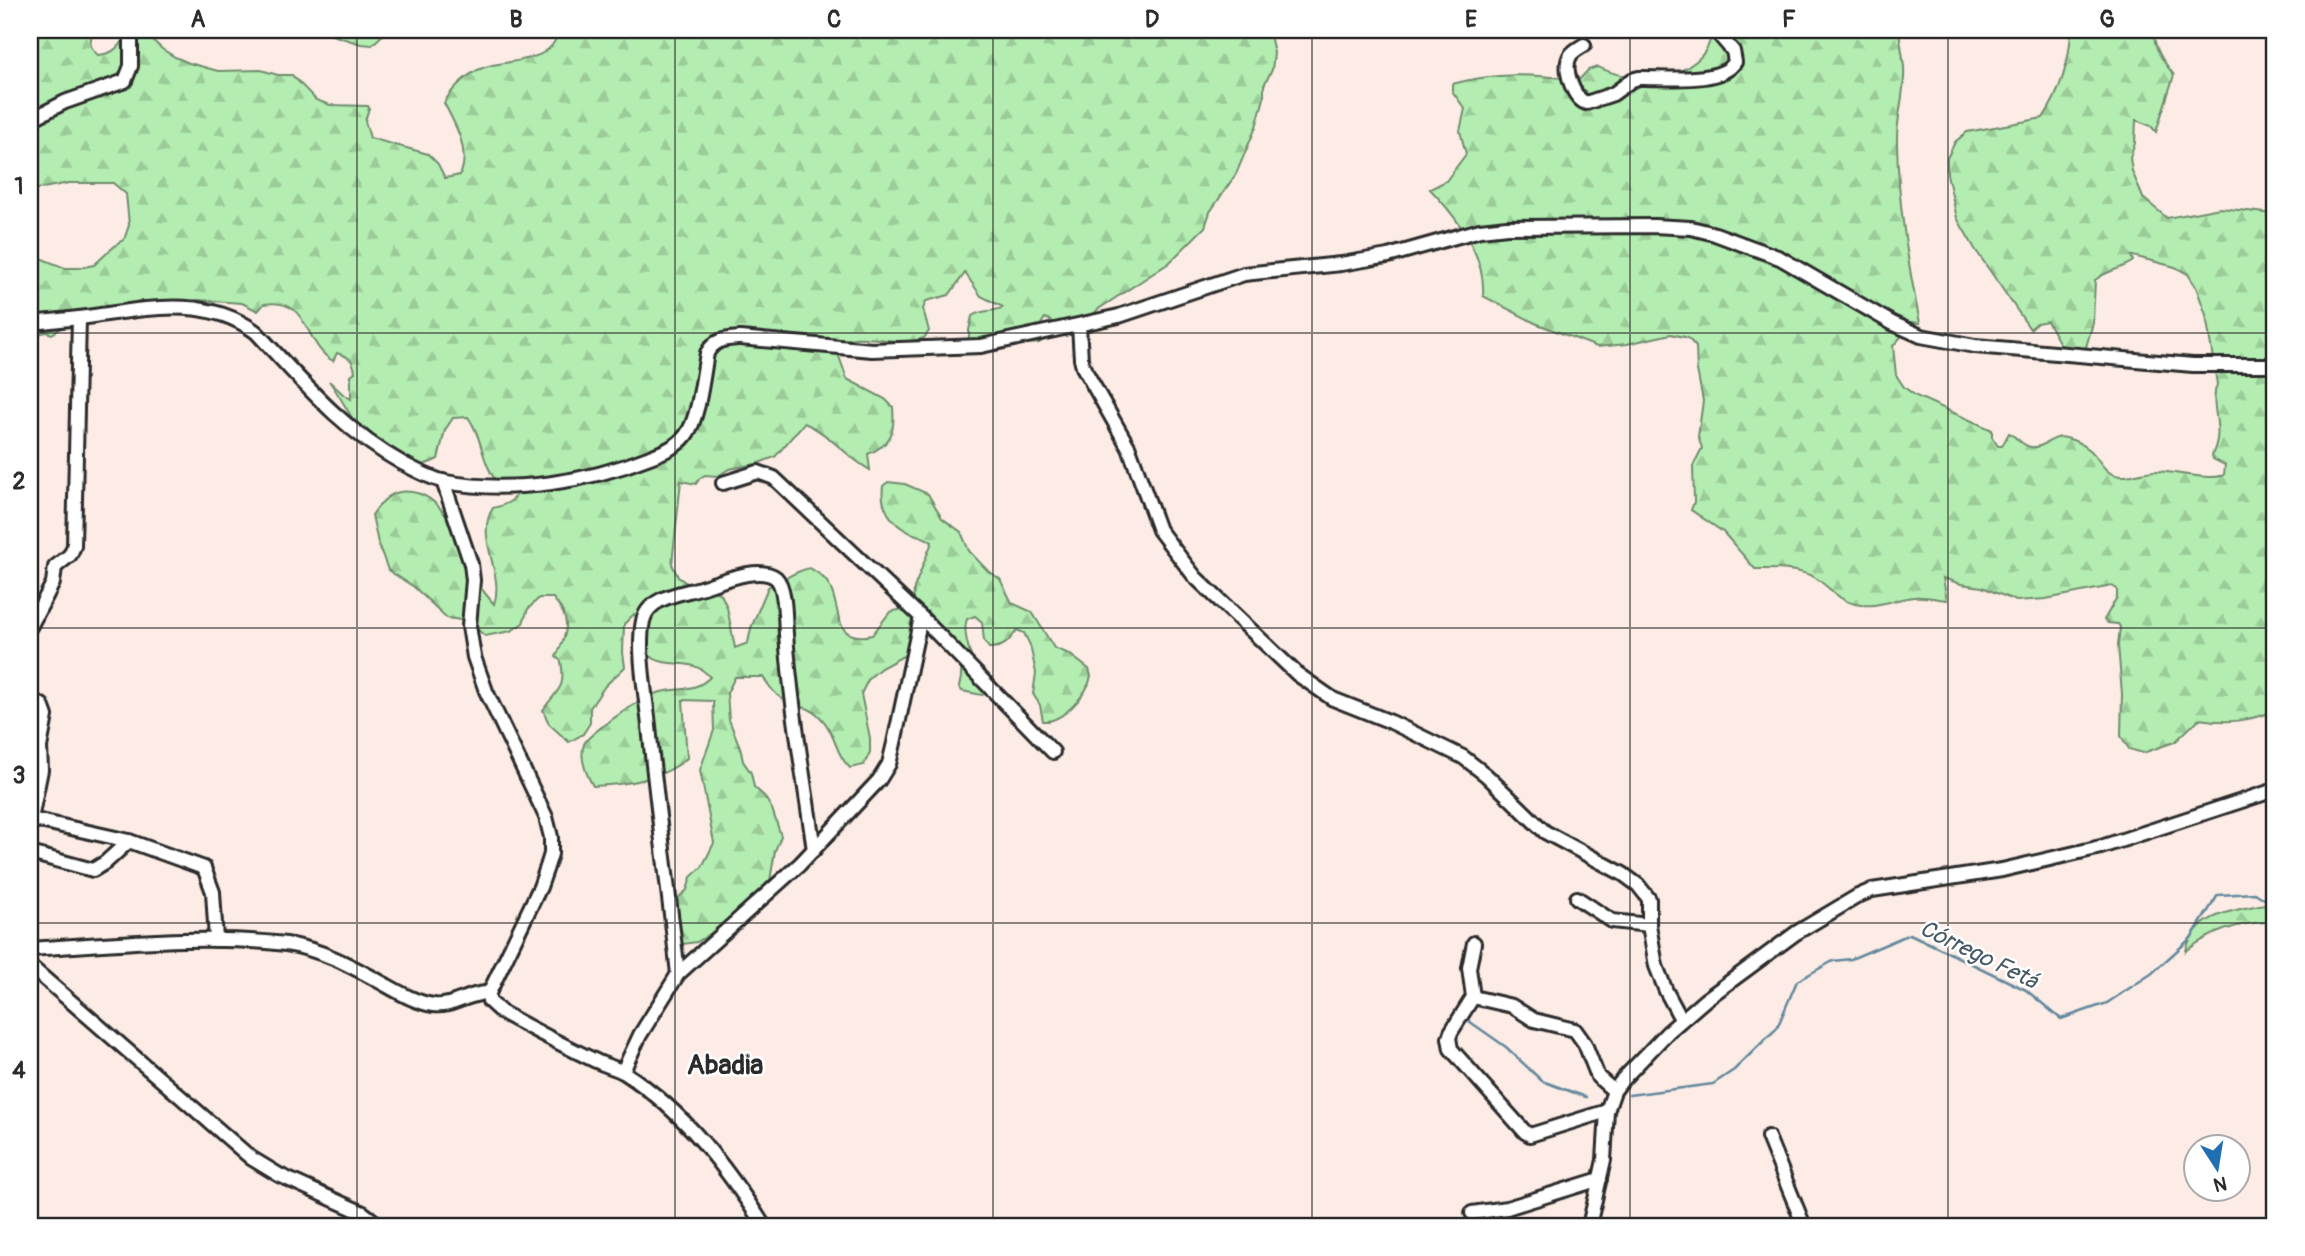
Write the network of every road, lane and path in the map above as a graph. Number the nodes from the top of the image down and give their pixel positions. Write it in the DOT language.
graph roads {
  1 [pos="131,30"];
  2 [pos="1715,30"];
  3 [pos="1584,45"];
  4 [pos="30,120"];
  5 [pos="79,318"];
  6 [pos="30,323"];
  7 [pos="1079,326"];
  8 [pos="2275,365"];
  9 [pos="443,481"];
  10 [pos="723,482"];
  11 [pos="921,617"];
  12 [pos="30,627"];
  13 [pos="30,699"];
  14 [pos="1053,752"];
  15 [pos="2275,790"];
  16 [pos="30,819"];
  17 [pos="130,841"];
  18 [pos="814,850"];
  19 [pos="30,853"];
  20 [pos="1577,898"];
  21 [pos="1649,925"];
  22 [pos="216,940"];
  23 [pos="675,942"];
  24 [pos="1474,943"];
  25 [pos="30,949"];
  26 [pos="701,951"];
  27 [pos="30,966"];
  28 [pos="678,974"];
  29 [pos="489,993"];
  30 [pos="1473,997"];
  31 [pos="1681,1019"];
  32 [pos="622,1071"];
  33 [pos="1614,1091"];
  34 [pos="1606,1111"];
  35 [pos="1768,1138"];
  36 [pos="1600,1179"];
  37 [pos="1472,1213"];
  38 [pos="380,1226"];
  39 [pos="764,1226"];
  40 [pos="1589,1226"];
  41 [pos="1804,1226"];
  1 -- 4 [label="street"];
  2 -- 3 [label="street"];
  5 -- 6 [label="street"];
  5 -- 9 [label="street"];
  5 -- 12 [label="street"];
  7 -- 8 [label="street"];
  7 -- 9 [label="street"];
  7 -- 21 [label="street"];
  9 -- 29 [label="street"];
  10 -- 11 [label="street"];
  11 -- 14 [label="street"];
  11 -- 18 [label="street"];
  13 -- 16 [label="street"];
  15 -- 31 [label="street"];
  16 -- 17 [label="street"];
  17 -- 19 [label="street"];
  17 -- 22 [label="street"];
  18 -- 23 [label="street"];
  18 -- 26 [label="street"];
  20 -- 21 [label="street"];
  21 -- 31 [label="street"];
  22 -- 25 [label="street"];
  22 -- 29 [label="street"];
  23 -- 26 [label="street"];
  23 -- 28 [label="street"];
  24 -- 30 [label="street"];
  26 -- 28 [label="street"];
  27 -- 38 [label="street"];
  28 -- 32 [label="street"];
  29 -- 32 [label="street"];
  30 -- 33 [label="street"];
  30 -- 34 [label="street"];
  31 -- 33 [label="street"];
  32 -- 39 [label="street"];
  33 -- 34 [label="street"];
  34 -- 36 [label="street"];
  35 -- 41 [label="street"];
  36 -- 37 [label="street"];
  36 -- 40 [label="street"];
}
